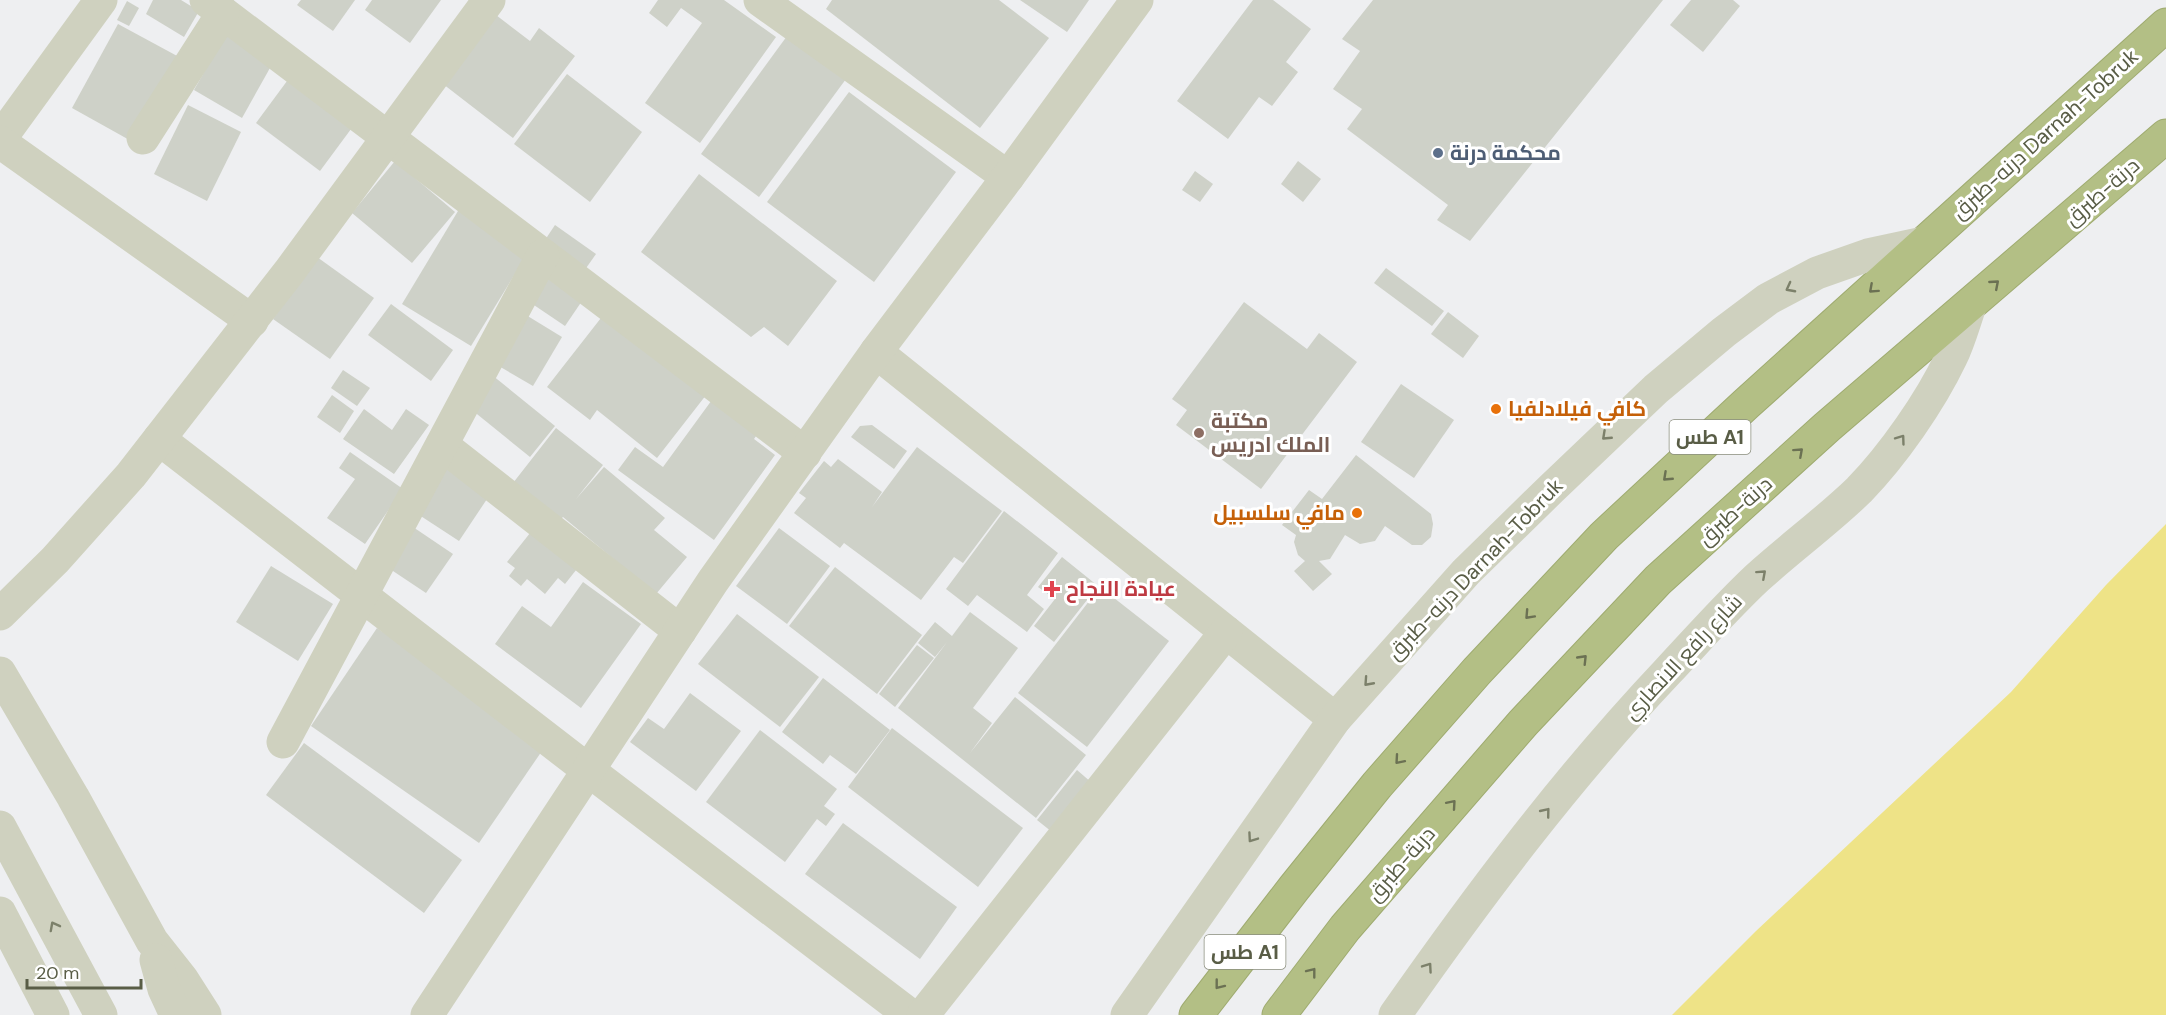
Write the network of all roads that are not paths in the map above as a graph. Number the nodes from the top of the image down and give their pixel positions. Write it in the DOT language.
graph roads {
  1 [pos="101,0"];
  2 [pos="489,0"];
  3 [pos="760,0"];
  4 [pos="1137,0"];
  5 [pos="215,6"];
  6 [pos="2166,26"];
  7 [pos="2166,136"];
  8 [pos="388,137"];
  9 [pos="143,138"];
  10 [pos="0,141"];
  11 [pos="1008,177"];
  12 [pos="1924,243"];
  13 [pos="543,255"];
  14 [pos="1970,306"];
  15 [pos="252,321"];
  16 [pos="876,352"];
  17 [pos="159,439"];
  18 [pos="442,445"];
  19 [pos="805,453"];
  20 [pos="362,595"];
  21 [pos="0,614"];
  22 [pos="680,631"];
  23 [pos="1226,632"];
  24 [pos="0,673"];
  25 [pos="1335,719"];
  26 [pos="284,742"];
  27 [pos="588,770"];
  28 [pos="0,827"];
  29 [pos="0,913"];
  30 [pos="152,941"];
  31 [pos="426,1014"];
  32 [pos="53,1015"];
  33 [pos="101,1015"];
  34 [pos="176,1015"];
  35 [pos="205,1015"];
  36 [pos="910,1015"];
  37 [pos="923,1015"];
  38 [pos="1127,1015"];
  39 [pos="1196,1015"];
  40 [pos="1279,1015"];
  41 [pos="1395,1015"];
  1 -- 10 [label="street"];
  2 -- 8 [label="street"];
  3 -- 11 [label="street"];
  4 -- 11 [label="street"];
  5 -- 8 [label="street"];
  5 -- 9 [label="street"];
  6 -- 12 [label="highway, درنه-طبرق Darnah-Tobruk / طس A1"];
  14 -- 7 [label="highway, درنة-طبرق / طس A1, one-way"];
  8 -- 13 [label="street"];
  8 -- 15 [label="street"];
  10 -- 15 [label="street"];
  11 -- 16 [label="street"];
  12 -- 25 [label="street, درنه-طبرق Darnah-Tobruk / طس A1, one-way"];
  12 -- 39 [label="highway, درنه-طبرق Darnah-Tobruk / طس A1, one-way"];
  13 -- 18 [label="street"];
  13 -- 19 [label="street"];
  40 -- 14 [label="highway, درنة-طبرق / طس A1, one-way"];
  41 -- 14 [label="street, شارع رافع الانصاري, one-way"];
  15 -- 17 [label="street"];
  16 -- 19 [label="street"];
  16 -- 23 [label="street"];
  17 -- 20 [label="street"];
  17 -- 21 [label="street"];
  18 -- 20 [label="street"];
  18 -- 22 [label="street"];
  19 -- 22 [label="street"];
  20 -- 26 [label="street"];
  20 -- 27 [label="street"];
  22 -- 27 [label="street"];
  23 -- 25 [label="street"];
  23 -- 37 [label="street"];
  24 -- 30 [label="street"];
  25 -- 38 [label="street, درنه-طبرق Darnah-Tobruk / طس A1, one-way"];
  27 -- 31 [label="street"];
  27 -- 36 [label="street"];
  33 -- 28 [label="street, one-way"];
  29 -- 32 [label="street"];
  30 -- 34 [label="street"];
  30 -- 35 [label="street"];
}
